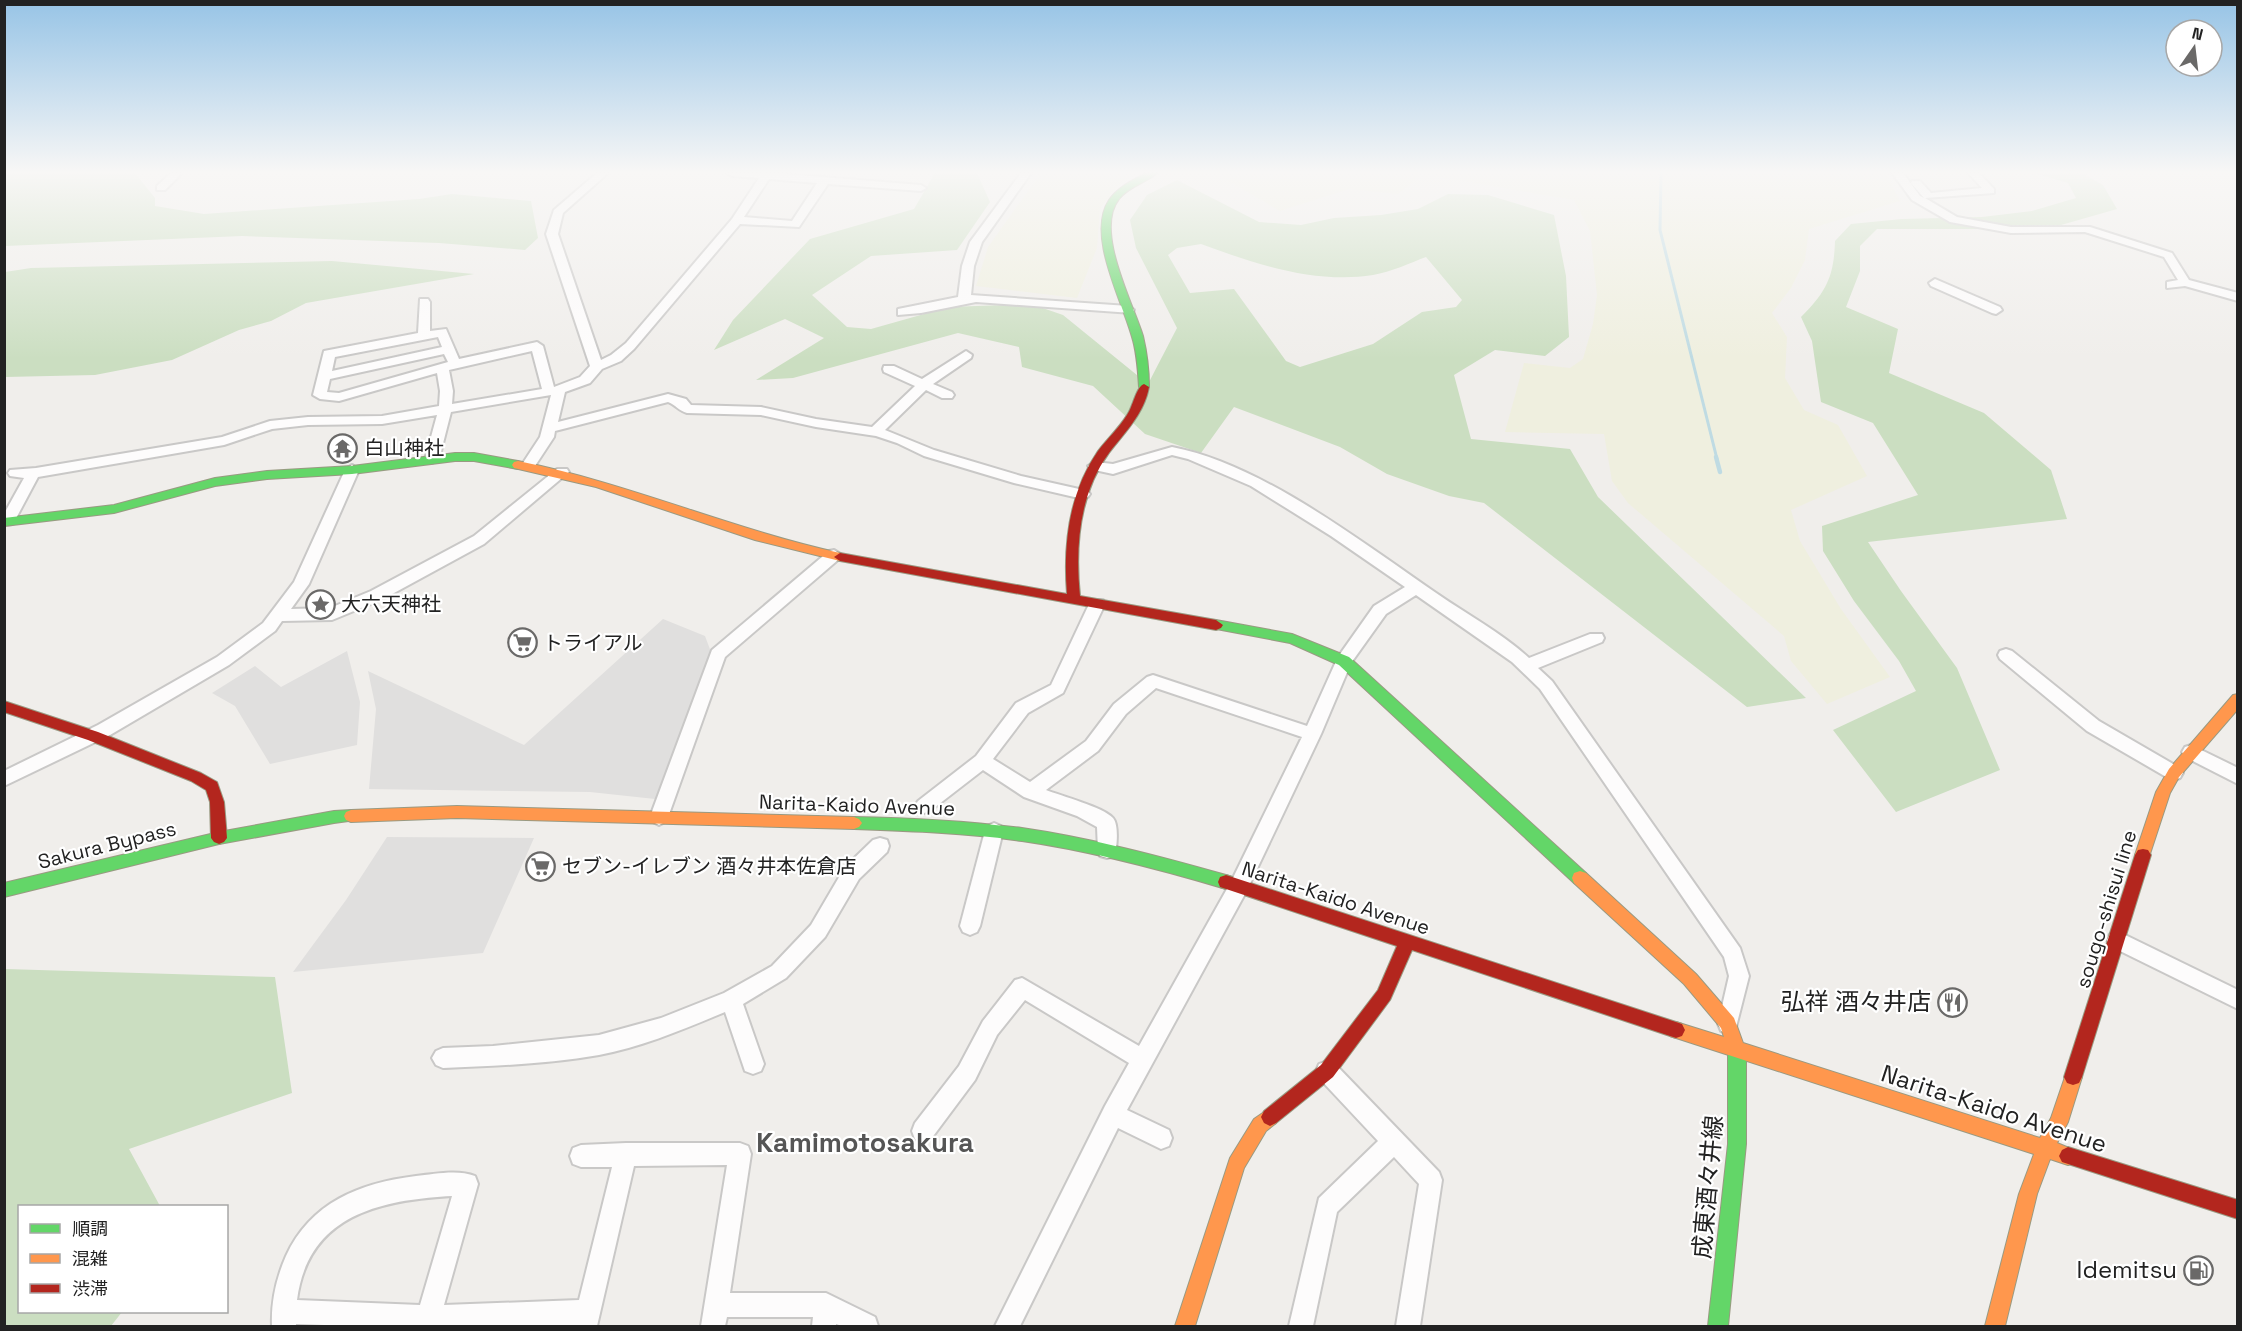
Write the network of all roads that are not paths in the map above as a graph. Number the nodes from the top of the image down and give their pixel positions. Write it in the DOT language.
graph roads {
  1 [pos="552,235"];
  2 [pos="724,235"];
  3 [pos="981,235"];
  4 [pos="1108,235"];
  5 [pos="2105,235"];
  6 [pos="2185,282"];
  7 [pos="1935,283"];
  8 [pos="2171,285"];
  9 [pos="2238,297"];
  10 [pos="964,299"];
  11 [pos="424,302"];
  12 [pos="1128,310"];
  13 [pos="1996,310"];
  14 [pos="902,312"];
  15 [pos="424,335"];
  16 [pos="448,349"];
  17 [pos="966,355"];
  18 [pos="448,366"];
  19 [pos="597,366"];
  20 [pos="888,369"];
  21 [pos="324,376"];
  22 [pos="924,385"];
  23 [pos="554,391"];
  24 [pos="947,395"];
  25 [pos="339,397"];
  26 [pos="444,411"];
  27 [pos="331,420"];
  28 [pos="549,428"];
  29 [pos="875,432"];
  30 [pos="432,459"];
  31 [pos="528,466"];
  32 [pos="1095,466"];
  33 [pos="352,470"];
  34 [pos="562,472"];
  35 [pos="15,473"];
  36 [pos="33,473"];
  37 [pos="1083,494"];
  38 [pos="6,522"];
  39 [pos="834,555"];
  40 [pos="1416,587"];
  41 [pos="1074,600"];
  42 [pos="1097,604"];
  43 [pos="280,615"];
  44 [pos="1596,638"];
  45 [pos="2006,655"];
  46 [pos="1344,661"];
  47 [pos="1526,666"];
  48 [pos="2238,699"];
  49 [pos="4,706"];
  50 [pos="1312,734"];
  51 [pos="93,736"];
  52 [pos="2191,752"];
  53 [pos="982,761"];
  54 [pos="2174,773"];
  55 [pos="2238,777"];
  56 [pos="4,779"];
  57 [pos="1030,792"];
  58 [pos="924,806"];
  59 [pos="659,817"];
  60 [pos="994,831"];
  61 [pos="219,838"];
  62 [pos="880,846"];
  63 [pos="1107,850"];
  64 [pos="1239,886"];
  65 [pos="4,890"];
  66 [pos="970,926"];
  67 [pos="2117,940"];
  68 [pos="1407,942"];
  69 [pos="732,1000"];
  70 [pos="2238,1000"];
  71 [pos="1728,1024"];
  72 [pos="1737,1050"];
  73 [pos="443,1058"];
  74 [pos="1143,1060"];
  75 [pos="753,1064"];
  76 [pos="1327,1071"];
  77 [pos="1113,1114"];
  78 [pos="923,1131"];
  79 [pos="1161,1138"];
  80 [pos="1394,1141"];
  81 [pos="2043,1148"];
  82 [pos="626,1154"];
  83 [pos="581,1156"];
  84 [pos="2210,1202"];
  85 [pos="2238,1210"];
  86 [pos="2238,1224"];
  87 [pos="715,1316"];
  88 [pos="825,1316"];
  89 [pos="283,1319"];
  90 [pos="587,1319"];
  91 [pos="427,1322"];
  92 [pos="866,1326"];
  93 [pos="1007,1326"];
  94 [pos="1185,1326"];
  95 [pos="1301,1326"];
  96 [pos="1408,1326"];
  97 [pos="1718,1326"];
  98 [pos="1995,1326"];
  1 -- 19 [label="street"];
  2 -- 19 [label="street"];
  3 -- 10 [label="street"];
  4 -- 12 [label="main road"];
  5 -- 6 [label="street"];
  6 -- 8 [label="street"];
  6 -- 9 [label="street"];
  7 -- 13 [label="street"];
  10 -- 12 [label="street"];
  10 -- 14 [label="street"];
  11 -- 15 [label="street"];
  12 -- 32 [label="main road"];
  15 -- 16 [label="street"];
  15 -- 21 [label="street"];
  16 -- 18 [label="street"];
  16 -- 21 [label="street"];
  17 -- 22 [label="street"];
  18 -- 23 [label="street"];
  18 -- 25 [label="street"];
  18 -- 26 [label="street"];
  19 -- 23 [label="street"];
  20 -- 22 [label="street"];
  21 -- 25 [label="street"];
  22 -- 24 [label="street"];
  22 -- 29 [label="street"];
  23 -- 26 [label="street"];
  23 -- 28 [label="street"];
  25 -- 27 [label="street"];
  26 -- 27 [label="street"];
  26 -- 30 [label="street"];
  27 -- 36 [label="street"];
  28 -- 29 [label="street"];
  28 -- 31 [label="street"];
  29 -- 37 [label="street"];
  30 -- 31 [label="main road"];
  30 -- 33 [label="main road"];
  31 -- 34 [label="main road"];
  32 -- 37 [label="main road"];
  32 -- 40 [label="street"];
  33 -- 38 [label="main road"];
  33 -- 43 [label="street"];
  34 -- 39 [label="main road"];
  34 -- 43 [label="street"];
  35 -- 36 [label="street"];
  36 -- 38 [label="street"];
  37 -- 41 [label="main road"];
  39 -- 41 [label="main road"];
  39 -- 59 [label="street"];
  40 -- 46 [label="street"];
  40 -- 47 [label="street"];
  41 -- 42 [label="main road"];
  42 -- 46 [label="main road"];
  42 -- 53 [label="street"];
  43 -- 51 [label="street"];
  44 -- 47 [label="street"];
  45 -- 54 [label="street"];
  46 -- 50 [label="street"];
  46 -- 71 [label="main road"];
  47 -- 71 [label="street"];
  48 -- 52 [label="main road, sougo-shisui line"];
  49 -- 51 [label="main road"];
  50 -- 57 [label="street"];
  50 -- 64 [label="street"];
  51 -- 56 [label="street"];
  51 -- 61 [label="main road"];
  52 -- 54 [label="main road, sougo-shisui line"];
  52 -- 55 [label="street"];
  53 -- 57 [label="street"];
  53 -- 58 [label="street"];
  54 -- 67 [label="main road, sougo-shisui line"];
  57 -- 63 [label="street"];
  59 -- 60 [label="main road, Narita-Kaido Avenue"];
  59 -- 61 [label="main road, Narita-Kaido Avenue"];
  60 -- 63 [label="main road, Narita-Kaido Avenue"];
  60 -- 66 [label="street"];
  61 -- 65 [label="main road, Sakura Bypass"];
  62 -- 69 [label="street"];
  63 -- 64 [label="main road, Narita-Kaido Avenue"];
  64 -- 68 [label="main road, Narita-Kaido Avenue"];
  64 -- 74 [label="street"];
  67 -- 70 [label="street"];
  67 -- 81 [label="main road, sougo-shisui line"];
  68 -- 72 [label="main road, Narita-Kaido Avenue"];
  68 -- 76 [label="main road"];
  69 -- 73 [label="street"];
  69 -- 75 [label="street"];
  71 -- 72 [label="main road"];
  72 -- 81 [label="main road, Narita-Kaido Avenue"];
  72 -- 97 [label="main road, 成東酒々井線"];
  74 -- 77 [label="street"];
  74 -- 78 [label="street"];
  76 -- 80 [label="street"];
  76 -- 94 [label="main road"];
  77 -- 79 [label="street"];
  77 -- 93 [label="street"];
  80 -- 95 [label="street"];
  80 -- 96 [label="street"];
  81 -- 84 [label="main road, Narita-Kaido Avenue"];
  81 -- 98 [label="main road, sougo-shisui line"];
  82 -- 83 [label="street"];
  82 -- 87 [label="street"];
  82 -- 90 [label="street"];
  84 -- 85 [label="main road, Narita-Kaido Avenue"];
  84 -- 86 [label="main road"];
  87 -- 88 [label="street"];
  88 -- 92 [label="street"];
  89 -- 91 [label="street"];
  89 -- 91 [label="street"];
  90 -- 91 [label="street"];
}
